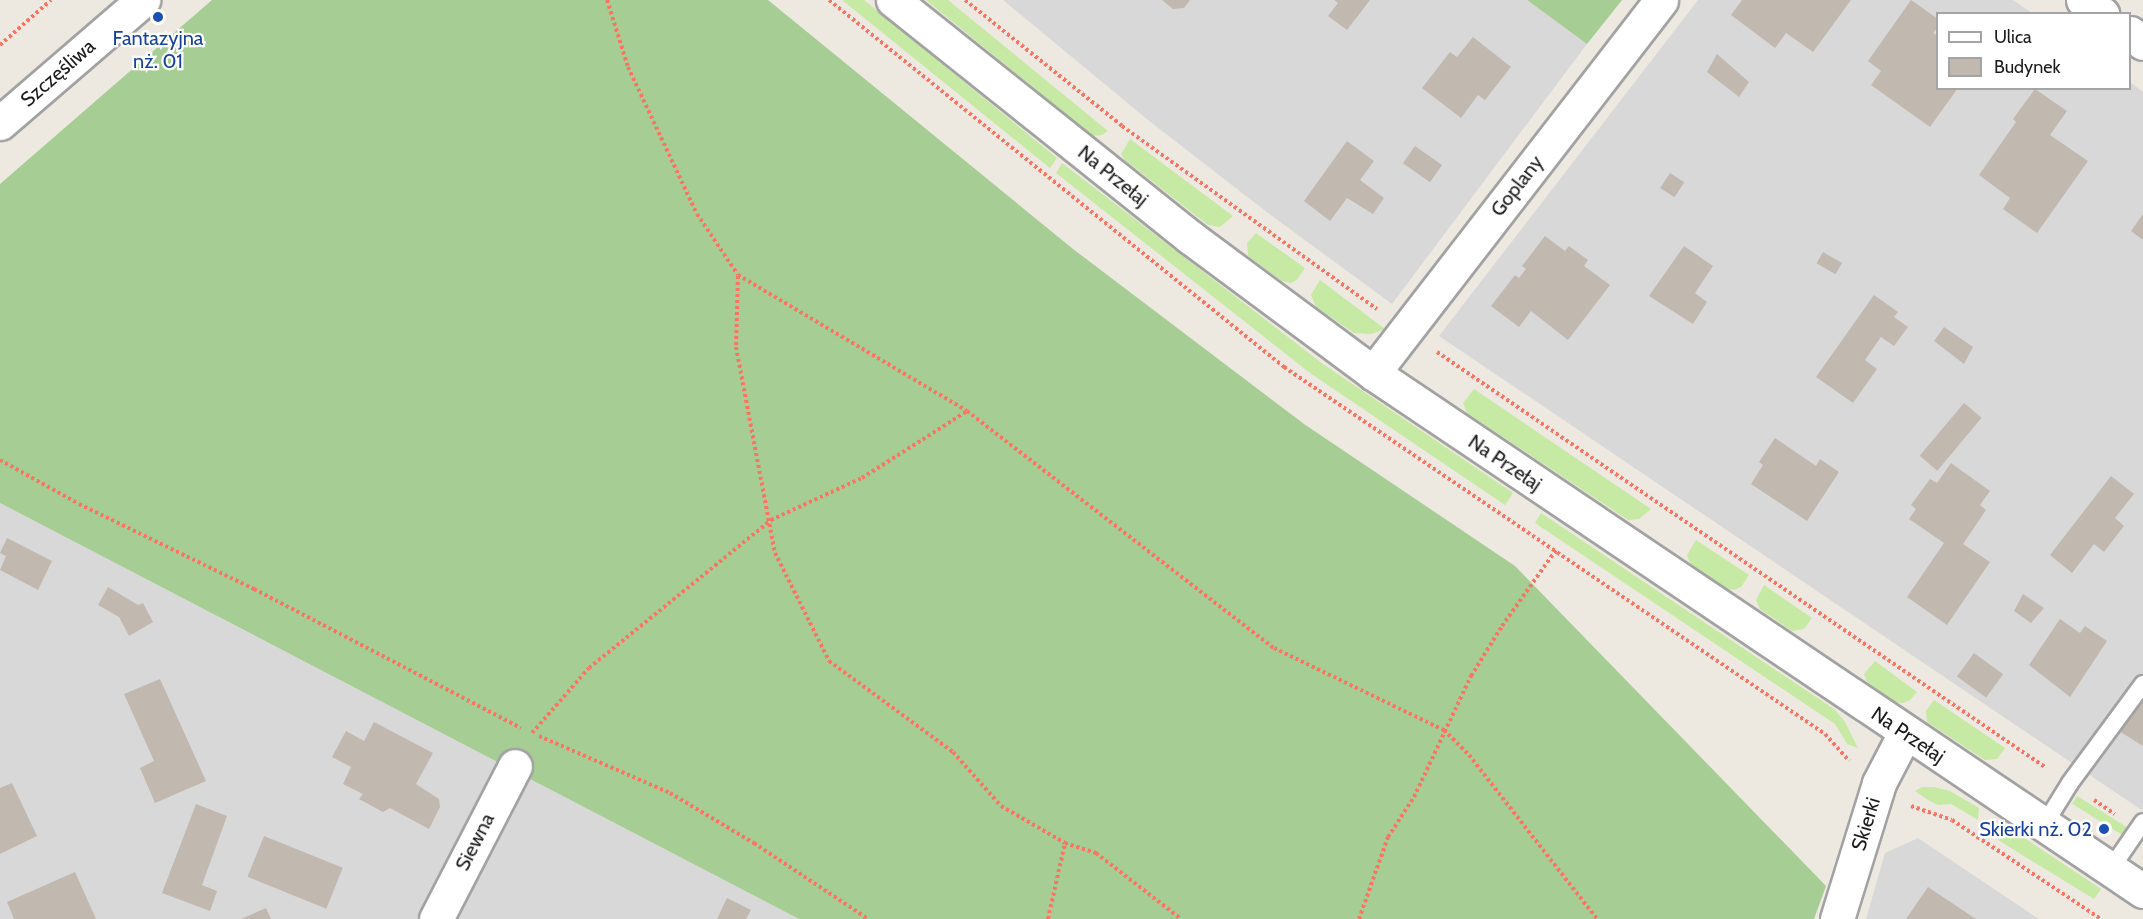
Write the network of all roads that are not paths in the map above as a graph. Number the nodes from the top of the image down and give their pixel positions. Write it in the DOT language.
graph roads {
  1 [pos="143,0"];
  2 [pos="893,0"];
  3 [pos="1661,0"];
  4 [pos="2082,0"];
  5 [pos="2099,12"];
  6 [pos="2131,34"];
  7 [pos="2143,43"];
  8 [pos="0,123"];
  9 [pos="1373,373"];
  10 [pos="2143,684"];
  11 [pos="1905,733"];
  12 [pos="515,766"];
  13 [pos="2044,825"];
  14 [pos="2140,825"];
  15 [pos="2110,870"];
  16 [pos="2143,891"];
  17 [pos="436,919"];
  18 [pos="1837,919"];
  1 -- 8 [label="street, Szczęśliwa"];
  2 -- 9 [label="street, Na Przełaj"];
  3 -- 9 [label="street, Goplany"];
  4 -- 5 [label="street"];
  6 -- 7 [label="street"];
  9 -- 11 [label="street, Na Przełaj"];
  10 -- 13 [label="lane"];
  11 -- 13 [label="street, Na Przełaj"];
  11 -- 18 [label="street, Skierki"];
  12 -- 17 [label="street, Siewna"];
  13 -- 15 [label="street, Na Przełaj"];
  14 -- 15 [label="lane"];
  15 -- 16 [label="street, Na Przełaj"];
}
